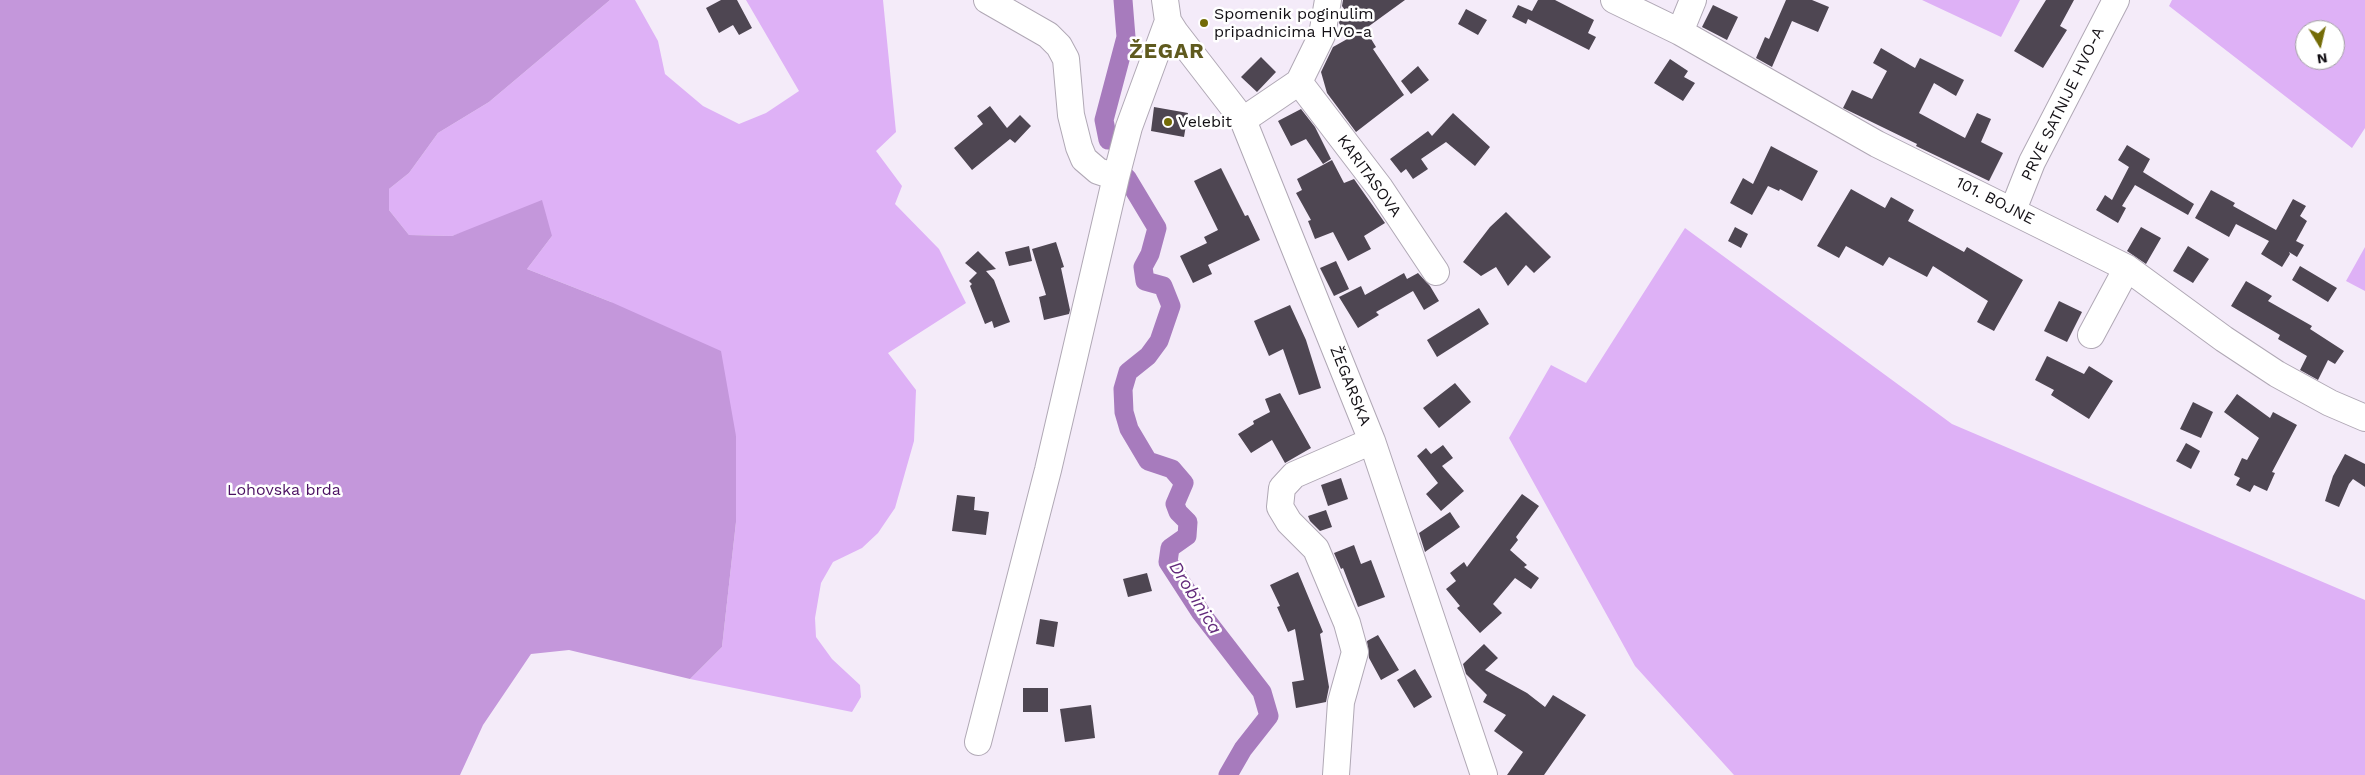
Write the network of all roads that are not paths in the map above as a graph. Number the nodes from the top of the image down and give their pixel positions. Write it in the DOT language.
graph roads {
  1 [pos="987,0"];
  2 [pos="1328,0"];
  3 [pos="1614,0"];
  4 [pos="1693,0"];
  5 [pos="2116,0"];
  6 [pos="1167,10"];
  7 [pos="1680,32"];
  8 [pos="1299,82"];
  9 [pos="1243,120"];
  10 [pos="1116,177"];
  11 [pos="2013,210"];
  12 [pos="2127,268"];
  13 [pos="1436,272"];
  14 [pos="2091,335"];
  15 [pos="2365,418"];
  16 [pos="1372,441"];
  17 [pos="978,742"];
  18 [pos="1336,775"];
  19 [pos="1484,775"];
  1 -- 10 [label="street"];
  2 -- 8 [label="street"];
  3 -- 7 [label="street, 101. BOJNE"];
  4 -- 7 [label="street"];
  5 -- 11 [label="street, PRVE SATNIJE HVO-A"];
  6 -- 9 [label="street, ŽEGARSKA"];
  6 -- 10 [label="street"];
  7 -- 11 [label="street, 101. BOJNE"];
  8 -- 9 [label="street"];
  8 -- 13 [label="street, KARITASOVA"];
  9 -- 16 [label="street, ŽEGARSKA"];
  10 -- 17 [label="street"];
  11 -- 12 [label="street, 101. BOJNE"];
  12 -- 14 [label="street"];
  12 -- 15 [label="street, 101. BOJNE"];
  16 -- 18 [label="street"];
  16 -- 19 [label="street, ŽEGARSKA"];
}
